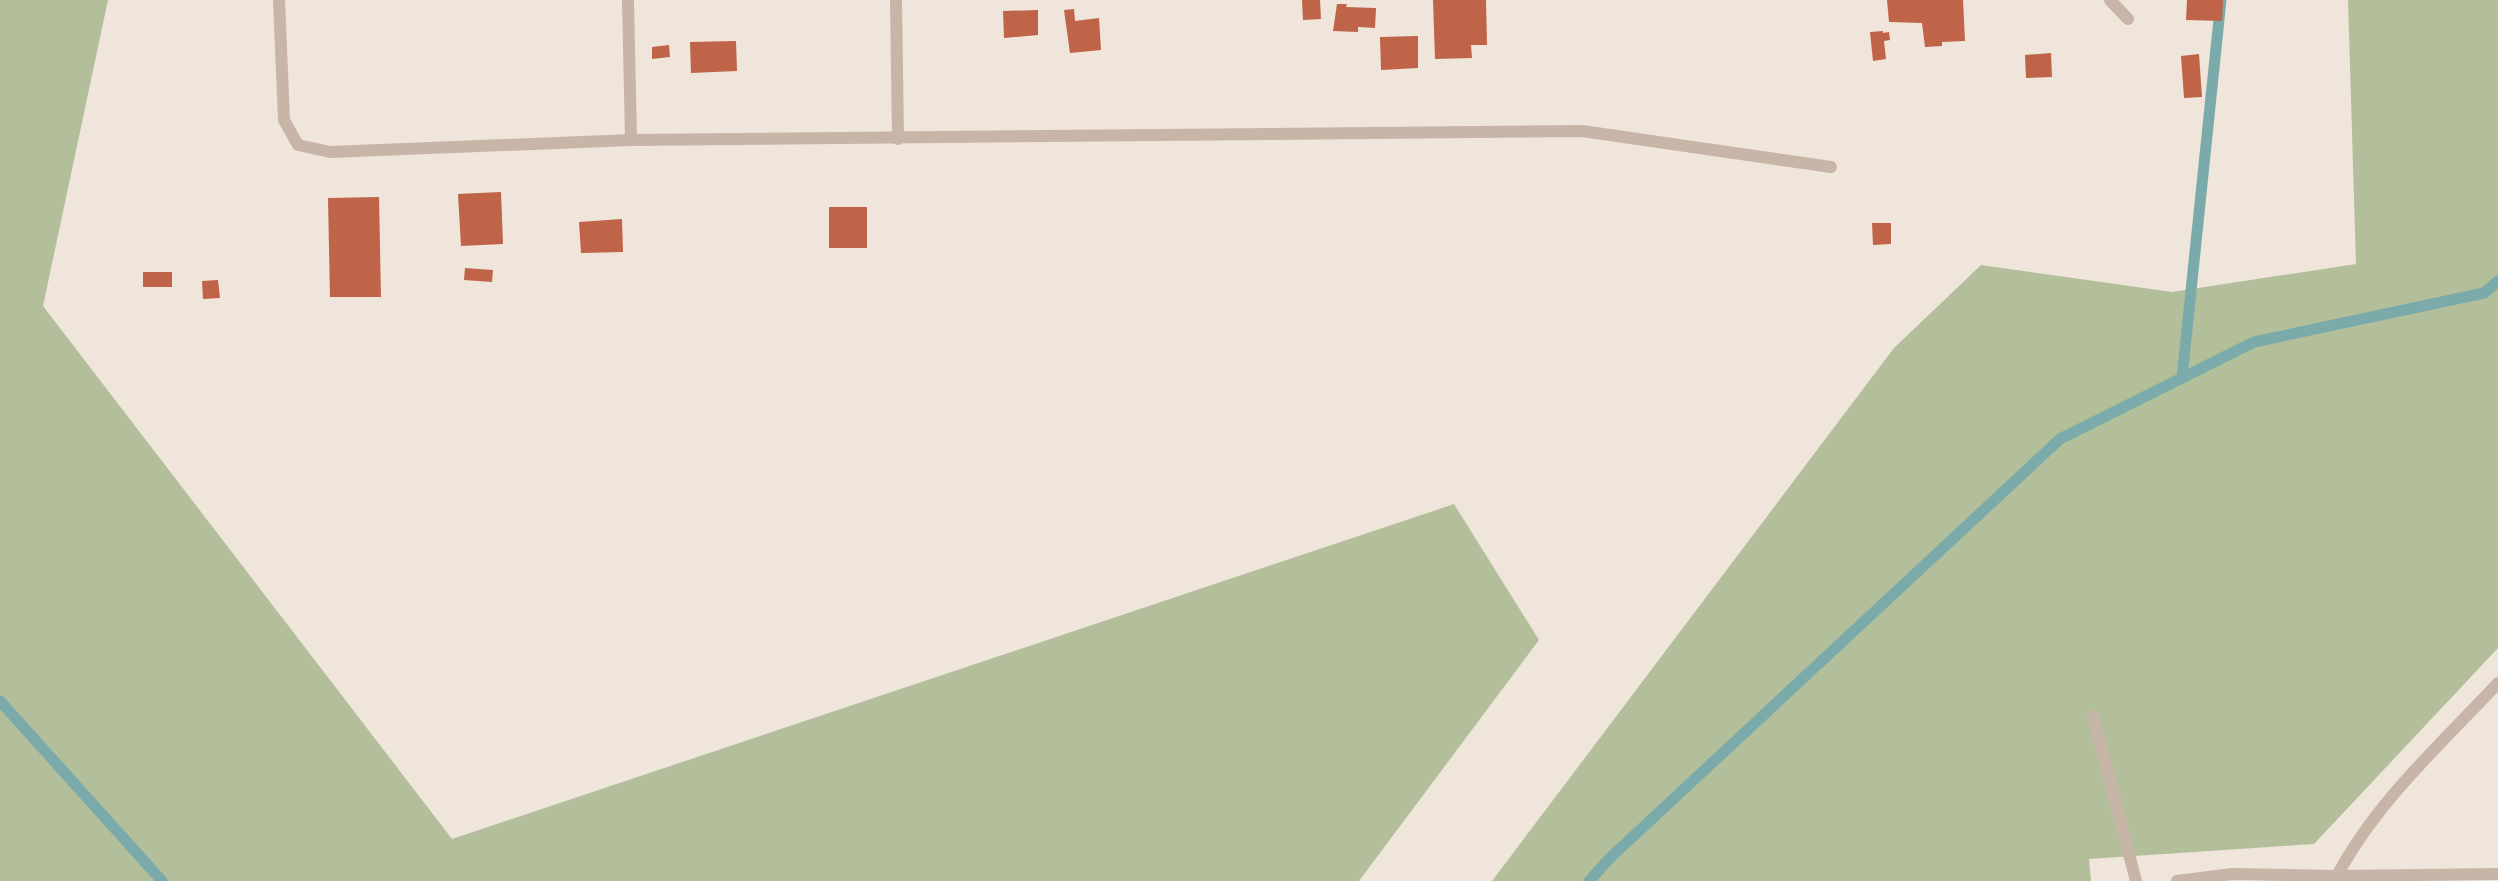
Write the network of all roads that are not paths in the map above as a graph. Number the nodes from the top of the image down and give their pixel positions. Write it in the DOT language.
graph roads {
  1 [pos="279,0"];
  2 [pos="628,0"];
  3 [pos="896,0"];
  4 [pos="2110,0"];
  5 [pos="2128,19"];
  6 [pos="898,139"];
  7 [pos="631,140"];
  8 [pos="1831,167"];
  9 [pos="2498,683"];
  10 [pos="2093,716"];
  11 [pos="2498,874"];
  12 [pos="2337,876"];
  13 [pos="2136,881"];
  14 [pos="2177,881"];
  1 -- 7 [label="street"];
  2 -- 7 [label="street"];
  3 -- 6 [label="street"];
  4 -- 5 [label="street"];
  6 -- 7 [label="street"];
  6 -- 8 [label="street"];
  9 -- 12 [label="street"];
  10 -- 13 [label="street"];
  11 -- 12 [label="street"];
  12 -- 14 [label="street"];
}
